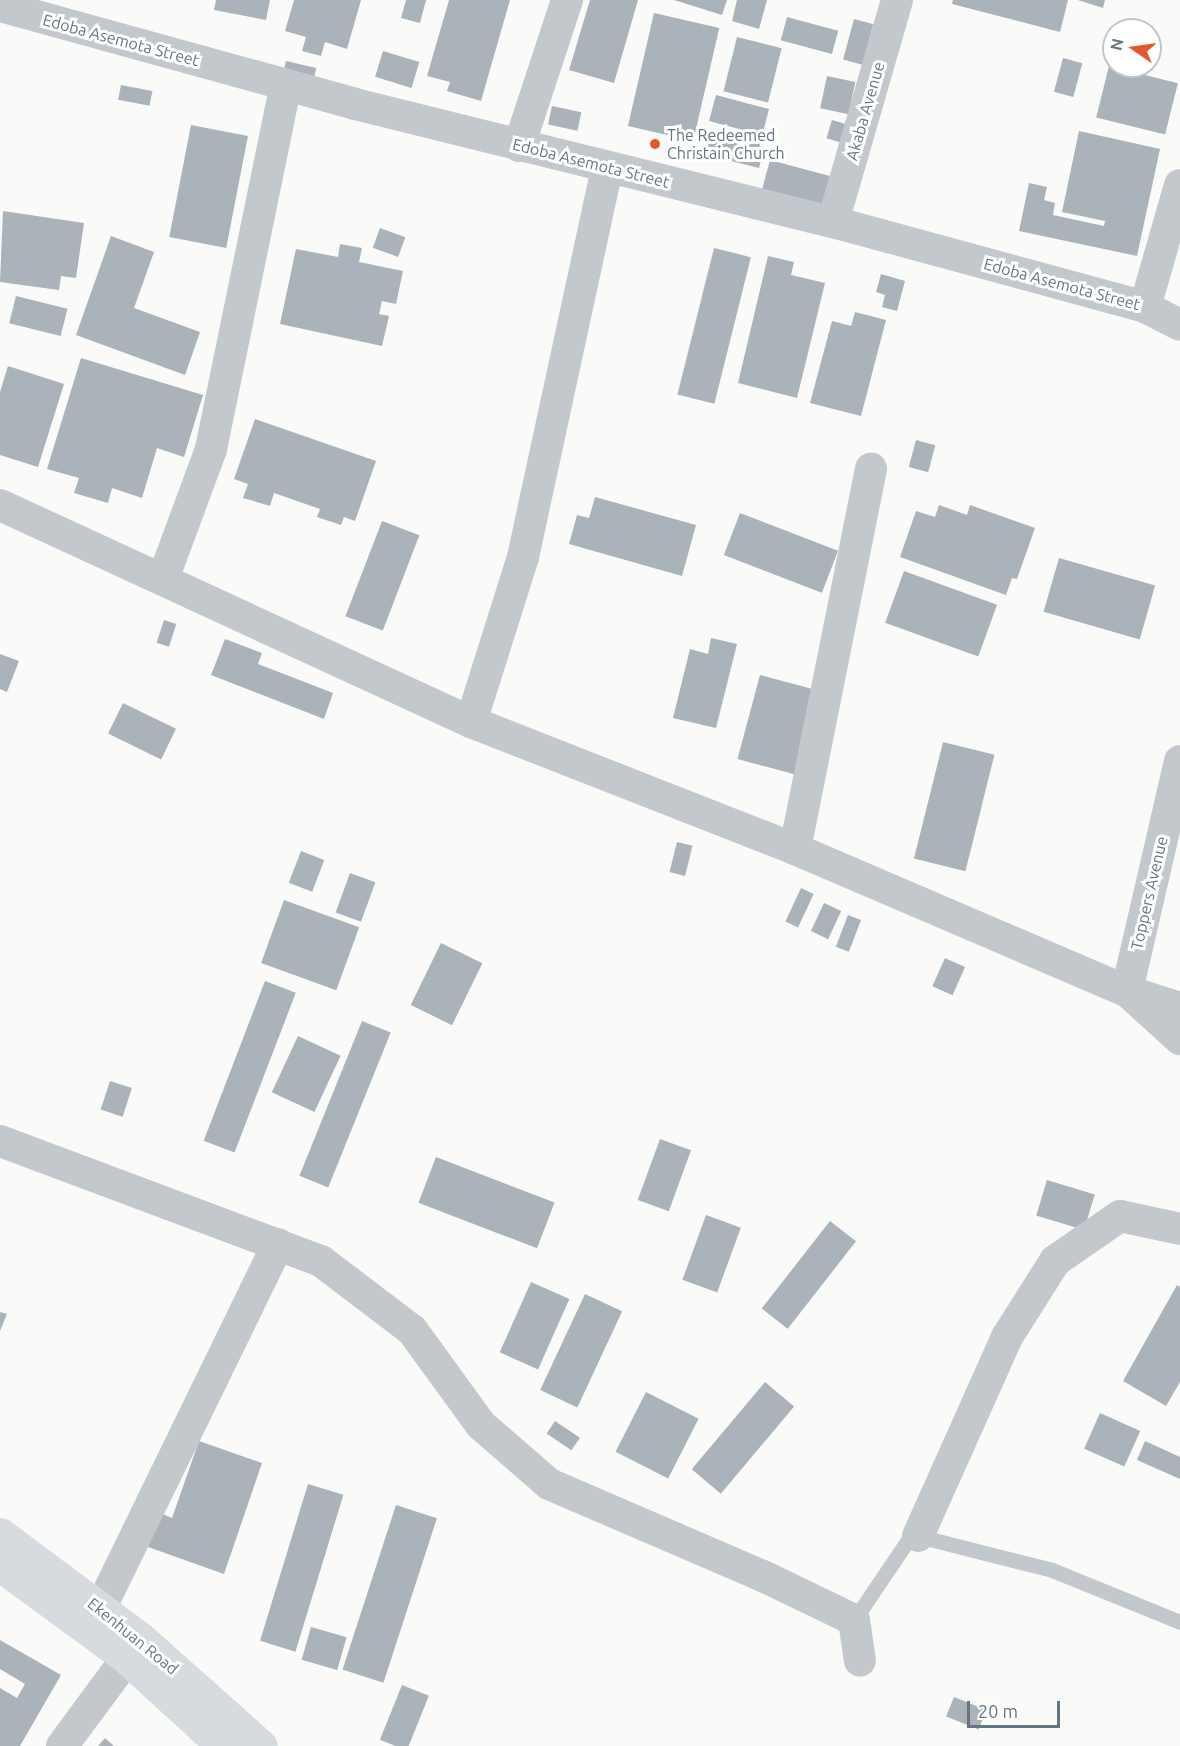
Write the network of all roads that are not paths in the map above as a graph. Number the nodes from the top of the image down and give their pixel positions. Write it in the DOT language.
graph roads {
  1 [pos="567,0"];
  2 [pos="897,0"];
  3 [pos="0,6"];
  4 [pos="286,85"];
  5 [pos="519,146"];
  6 [pos="607,167"];
  7 [pos="1180,185"];
  8 [pos="833,222"];
  9 [pos="1145,307"];
  10 [pos="1180,325"];
  11 [pos="871,469"];
  12 [pos="0,505"];
  13 [pos="163,579"];
  14 [pos="471,722"];
  15 [pos="1180,761"];
  16 [pos="795,849"];
  17 [pos="1127,991"];
  18 [pos="1180,1008"];
  19 [pos="1180,1039"];
  20 [pos="0,1142"];
  21 [pos="1180,1229"];
  22 [pos="278,1244"];
  23 [pos="0,1534"];
  24 [pos="918,1536"];
  25 [pos="0,1565"];
  26 [pos="100,1609"];
  27 [pos="854,1620"];
  28 [pos="1180,1622"];
  29 [pos="127,1658"];
  30 [pos="860,1660"];
  31 [pos="62,1746"];
  32 [pos="223,1746"];
  33 [pos="261,1746"];
  1 -- 5 [label="street"];
  2 -- 8 [label="street, Akaba Avenue"];
  3 -- 4 [label="street, Edoba Asemota Street"];
  4 -- 5 [label="street, Edoba Asemota Street"];
  4 -- 13 [label="street"];
  5 -- 6 [label="street, Edoba Asemota Street"];
  6 -- 8 [label="street, Edoba Asemota Street"];
  6 -- 14 [label="street"];
  7 -- 9 [label="street"];
  8 -- 9 [label="street, Edoba Asemota Street"];
  9 -- 10 [label="street, Edoba Asemota Street"];
  11 -- 16 [label="street"];
  12 -- 13 [label="street"];
  13 -- 14 [label="street"];
  14 -- 16 [label="street"];
  15 -- 17 [label="street, Toppers Avenue"];
  16 -- 17 [label="street"];
  17 -- 18 [label="street"];
  17 -- 19 [label="street"];
  20 -- 22 [label="street"];
  21 -- 24 [label="street"];
  22 -- 26 [label="street"];
  22 -- 27 [label="street"];
  23 -- 26 [label="main road, Ekenhuan Road"];
  24 -- 27 [label="lane"];
  24 -- 28 [label="lane"];
  25 -- 29 [label="main road, Ekenhuan Road"];
  26 -- 33 [label="main road, Ekenhuan Road"];
  27 -- 30 [label="street"];
  29 -- 31 [label="street"];
  29 -- 32 [label="main road, Ekenhuan Road"];
}
